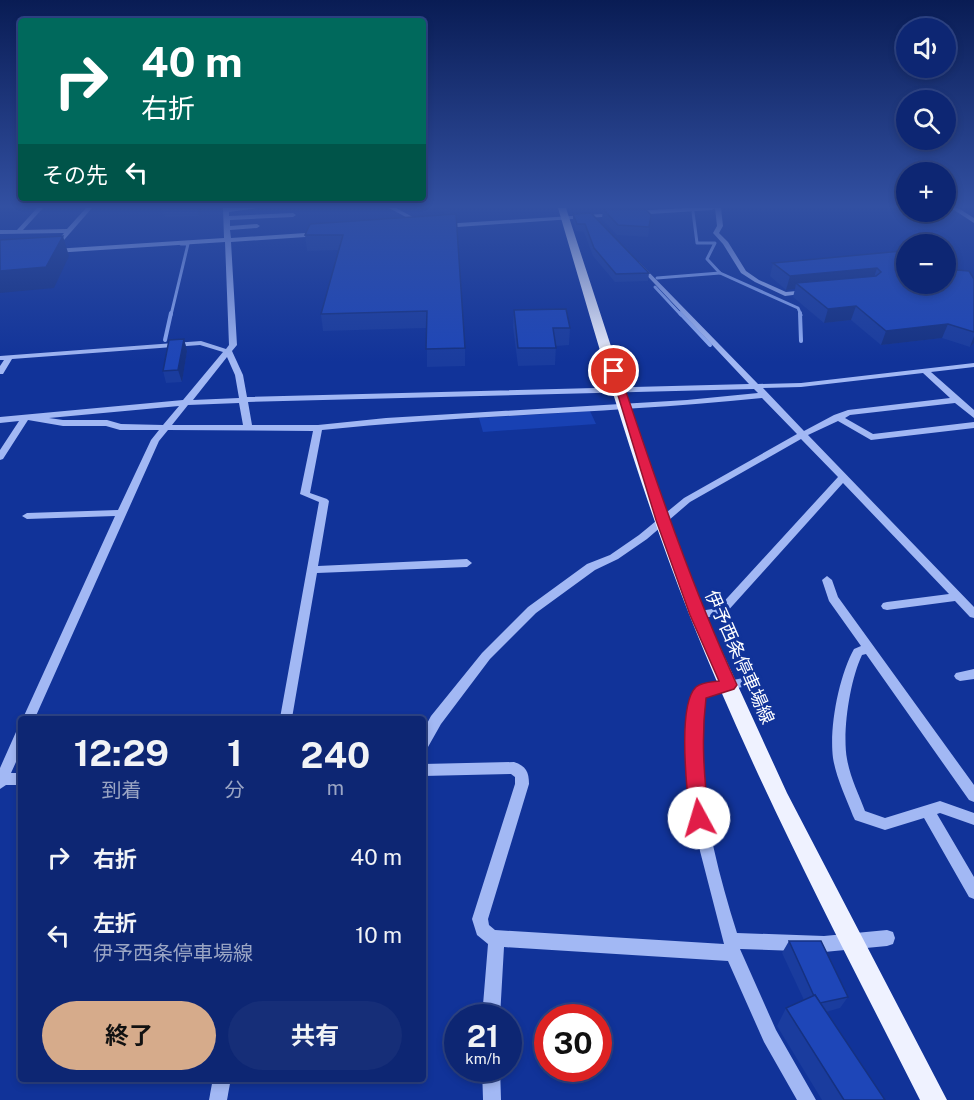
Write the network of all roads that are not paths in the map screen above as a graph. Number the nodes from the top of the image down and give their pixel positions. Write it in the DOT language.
graph roads {
  1 [pos="228,259"];
  2 [pos="578,259"];
  3 [pos="634,259"];
  4 [pos="736,259"];
  5 [pos="815,291"];
  6 [pos="229,352"];
  7 [pos="10,357"];
  8 [pos="0,358"];
  9 [pos="974,365"];
  10 [pos="925,371"];
  11 [pos="0,372"];
  12 [pos="755,386"];
  13 [pos="620,390"];
  14 [pos="764,395"];
  15 [pos="243,399"];
  16 [pos="957,400"];
  17 [pos="188,402"];
  18 [pos="625,407"];
  19 [pos="974,415"];
  20 [pos="26,417"];
  21 [pos="837,417"];
  22 [pos="0,420"];
  23 [pos="974,425"];
  24 [pos="167,427"];
  25 [pos="248,428"];
  26 [pos="318,428"];
  27 [pos="802,435"];
  28 [pos="0,457"];
  29 [pos="843,477"];
  30 [pos="120,513"];
  31 [pos="27,516"];
  32 [pos="662,520"];
  33 [pos="467,563"];
  34 [pos="312,570"];
  35 [pos="827,580"];
  36 [pos="958,597"];
  37 [pos="886,606"];
  38 [pos="974,614"];
  39 [pos="698,615"];
  40 [pos="869,648"];
  41 [pos="974,674"];
  42 [pos="960,676"];
  43 [pos="753,681"];
  44 [pos="729,685"];
  45 [pos="30,716"];
  46 [pos="286,716"];
  47 [pos="426,738"];
  48 [pos="18,743"];
  49 [pos="426,770"];
  50 [pos="18,779"];
  51 [pos="1,781"];
  52 [pos="974,796"];
  53 [pos="928,811"];
  54 [pos="974,819"];
  55 [pos="974,892"];
  56 [pos="887,938"];
  57 [pos="496,939"];
  58 [pos="852,942"];
  59 [pos="732,947"];
  60 [pos="492,1004"];
  61 [pos="221,1082"];
  62 [pos="491,1082"];
  63 [pos="218,1100"];
  64 [pos="492,1100"];
  65 [pos="807,1100"];
  66 [pos="934,1100"];
  1 -- 6 [label="street"];
  2 -- 13 [label="main road, 伊予西条停車場線"];
  3 -- 12 [label="street"];
  4 -- 5 [label="street"];
  6 -- 7 [label="street"];
  6 -- 15 [label="street"];
  6 -- 17 [label="street"];
  7 -- 8 [label="street"];
  7 -- 11 [label="street"];
  9 -- 10 [label="street"];
  10 -- 12 [label="street"];
  10 -- 16 [label="street"];
  12 -- 13 [label="street"];
  12 -- 14 [label="street"];
  13 -- 15 [label="street"];
  13 -- 18 [label="main road, 伊予西条停車場線"];
  14 -- 18 [label="street"];
  14 -- 27 [label="street"];
  15 -- 17 [label="street"];
  15 -- 25 [label="street"];
  16 -- 19 [label="street"];
  16 -- 21 [label="street"];
  17 -- 20 [label="street"];
  17 -- 24 [label="street"];
  18 -- 26 [label="street"];
  18 -- 32 [label="main road, 伊予西条停車場線"];
  20 -- 22 [label="street"];
  20 -- 24 [label="street"];
  20 -- 28 [label="street"];
  21 -- 23 [label="street"];
  21 -- 27 [label="street"];
  24 -- 25 [label="street"];
  24 -- 30 [label="street"];
  25 -- 26 [label="street"];
  26 -- 34 [label="street"];
  27 -- 29 [label="street"];
  27 -- 32 [label="street"];
  29 -- 36 [label="street"];
  29 -- 39 [label="street"];
  30 -- 31 [label="street"];
  30 -- 45 [label="street"];
  32 -- 39 [label="main road, 伊予西条停車場線"];
  32 -- 47 [label="street"];
  33 -- 34 [label="street"];
  34 -- 46 [label="street"];
  35 -- 40 [label="street"];
  36 -- 37 [label="street"];
  36 -- 38 [label="street"];
  39 -- 44 [label="main road, 伊予西条停車場線"];
  40 -- 52 [label="street"];
  40 -- 53 [label="street"];
  41 -- 42 [label="street"];
  43 -- 44 [label="street"];
  44 -- 58 [label="main road, 伊予西条停車場線"];
  44 -- 59 [label="street"];
  48 -- 51 [label="street"];
  49 -- 57 [label="street"];
  50 -- 51 [label="street"];
  53 -- 54 [label="street"];
  53 -- 55 [label="street"];
  56 -- 58 [label="street"];
  57 -- 59 [label="street"];
  57 -- 60 [label="street"];
  58 -- 59 [label="street"];
  58 -- 66 [label="main road, 伊予西条停車場線"];
  59 -- 65 [label="street"];
  61 -- 63 [label="street"];
  62 -- 64 [label="street"];
}
